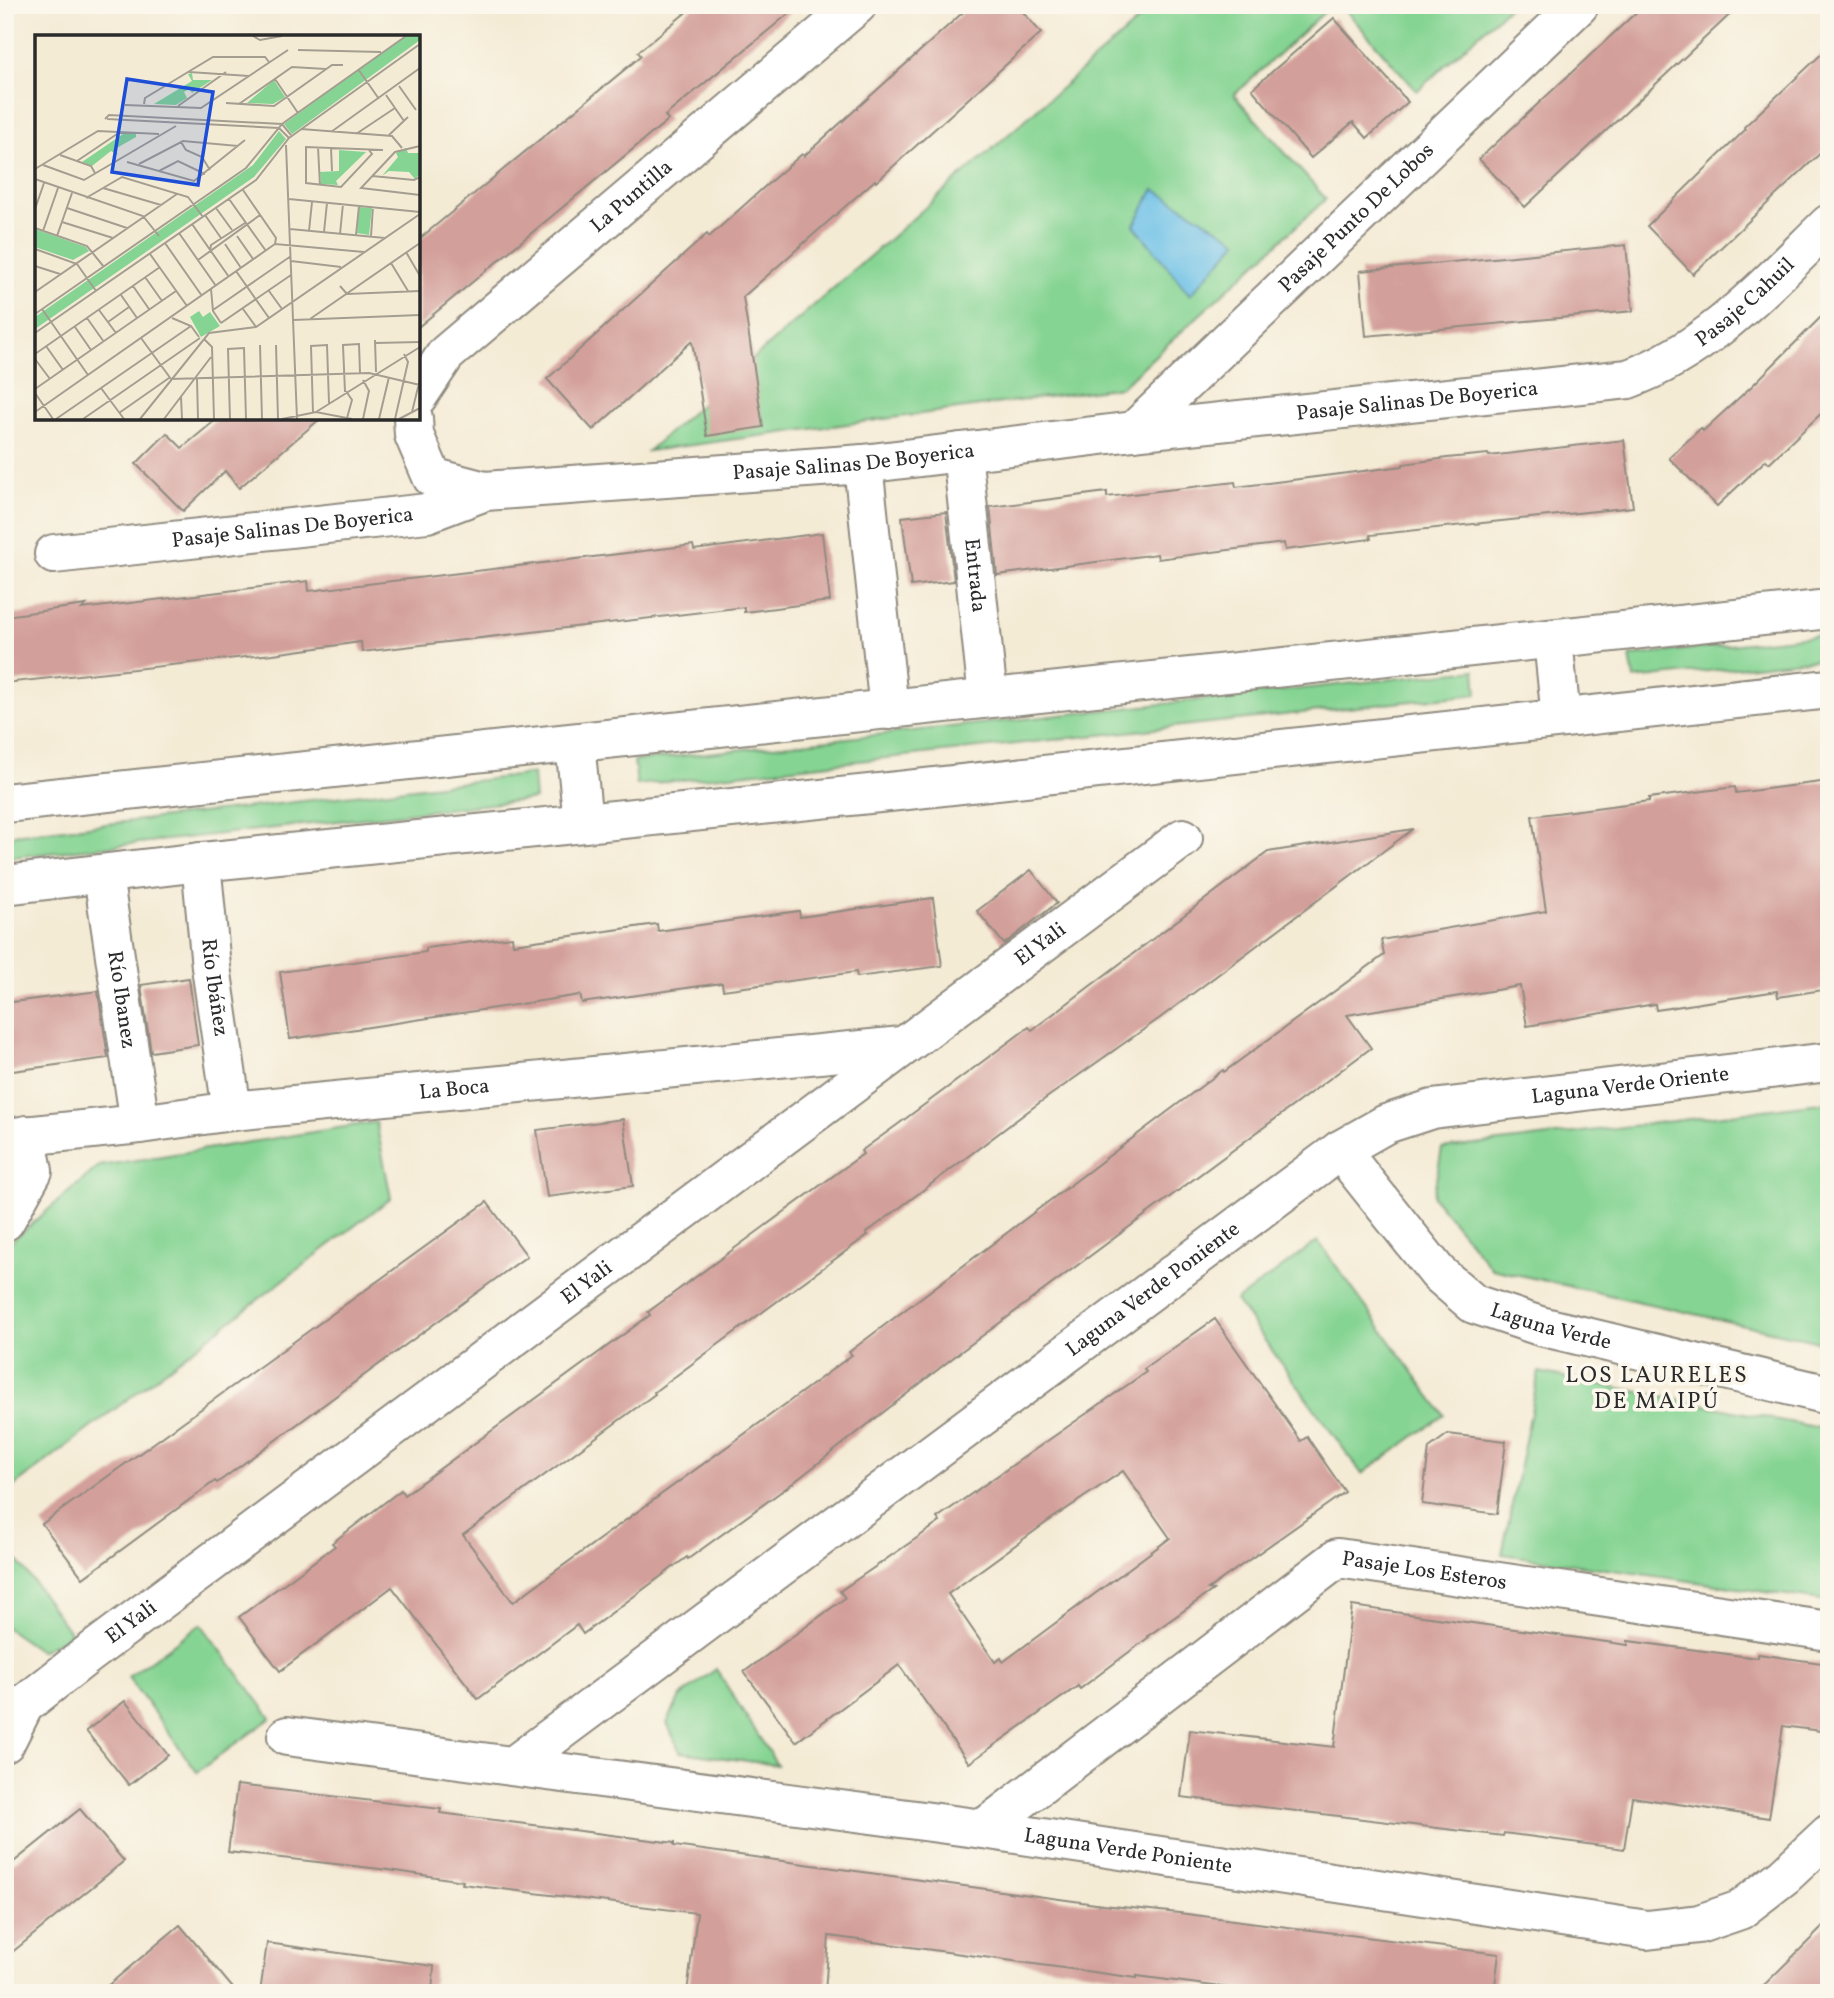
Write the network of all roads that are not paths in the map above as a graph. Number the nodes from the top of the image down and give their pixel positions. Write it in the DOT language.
graph roads {
  1 [pos="857,5"];
  2 [pos="1578,5"];
  3 [pos="1829,224"];
  4 [pos="1655,369"];
  5 [pos="420,393"];
  6 [pos="413,420"];
  7 [pos="1135,431"];
  8 [pos="962,452"];
  9 [pos="863,464"];
  10 [pos="485,491"];
  11 [pos="54,554"];
  12 [pos="1829,609"];
  13 [pos="1553,640"];
  14 [pos="1829,689"];
  15 [pos="988,698"];
  16 [pos="889,710"];
  17 [pos="1561,718"];
  18 [pos="575,743"];
  19 [pos="5,803"];
  20 [pos="583,823"];
  21 [pos="1183,838"];
  22 [pos="201,862"];
  23 [pos="103,875"];
  24 [pos="5,885"];
  25 [pos="902,1046"];
  26 [pos="1829,1062"];
  27 [pos="1432,1110"];
  28 [pos="232,1111"];
  29 [pos="140,1124"];
  30 [pos="16,1136"];
  31 [pos="1340,1150"];
  32 [pos="5,1221"];
  33 [pos="1829,1395"];
  34 [pos="1829,1630"];
  35 [pos="287,1737"];
  36 [pos="5,1743"];
  37 [pos="513,1766"];
  38 [pos="982,1829"];
  39 [pos="1829,1834"];
  1 -- 5 [label="street, La Puntilla"];
  2 -- 7 [label="street, Pasaje Punto De Lobos"];
  3 -- 4 [label="street, Pasaje Cahuil"];
  4 -- 7 [label="street, Pasaje Salinas De Boyerica"];
  6 -- 10 [label="street"];
  7 -- 8 [label="street, Pasaje Salinas De Boyerica"];
  8 -- 9 [label="street, Pasaje Salinas De Boyerica"];
  8 -- 15 [label="street, Entrada"];
  9 -- 10 [label="street, Pasaje Salinas De Boyerica"];
  9 -- 16 [label="street"];
  10 -- 11 [label="street, Pasaje Salinas De Boyerica"];
  12 -- 13 [label="street"];
  13 -- 15 [label="street"];
  13 -- 17 [label="street"];
  14 -- 17 [label="street"];
  15 -- 16 [label="street"];
  16 -- 18 [label="street"];
  17 -- 20 [label="street"];
  18 -- 19 [label="street"];
  18 -- 20 [label="street"];
  20 -- 22 [label="street"];
  21 -- 25 [label="street, El Yali"];
  22 -- 23 [label="street"];
  22 -- 28 [label="street, Río Ibáñez"];
  23 -- 24 [label="street"];
  23 -- 29 [label="street, Río Ibanez"];
  25 -- 28 [label="street, La Boca"];
  25 -- 36 [label="street, El Yali"];
  26 -- 27 [label="street, Laguna Verde Oriente"];
  27 -- 31 [label="street, Laguna Verde Poniente"];
  28 -- 29 [label="street, La Boca"];
  29 -- 30 [label="street, La Boca"];
  30 -- 32 [label="street"];
  31 -- 33 [label="street, Laguna Verde"];
  31 -- 37 [label="street, Laguna Verde Poniente"];
  34 -- 38 [label="street, Pasaje Los Esteros"];
  35 -- 37 [label="street, Laguna Verde Poniente"];
  37 -- 38 [label="street, Laguna Verde Poniente"];
  38 -- 39 [label="street, Laguna Verde Poniente"];
}
